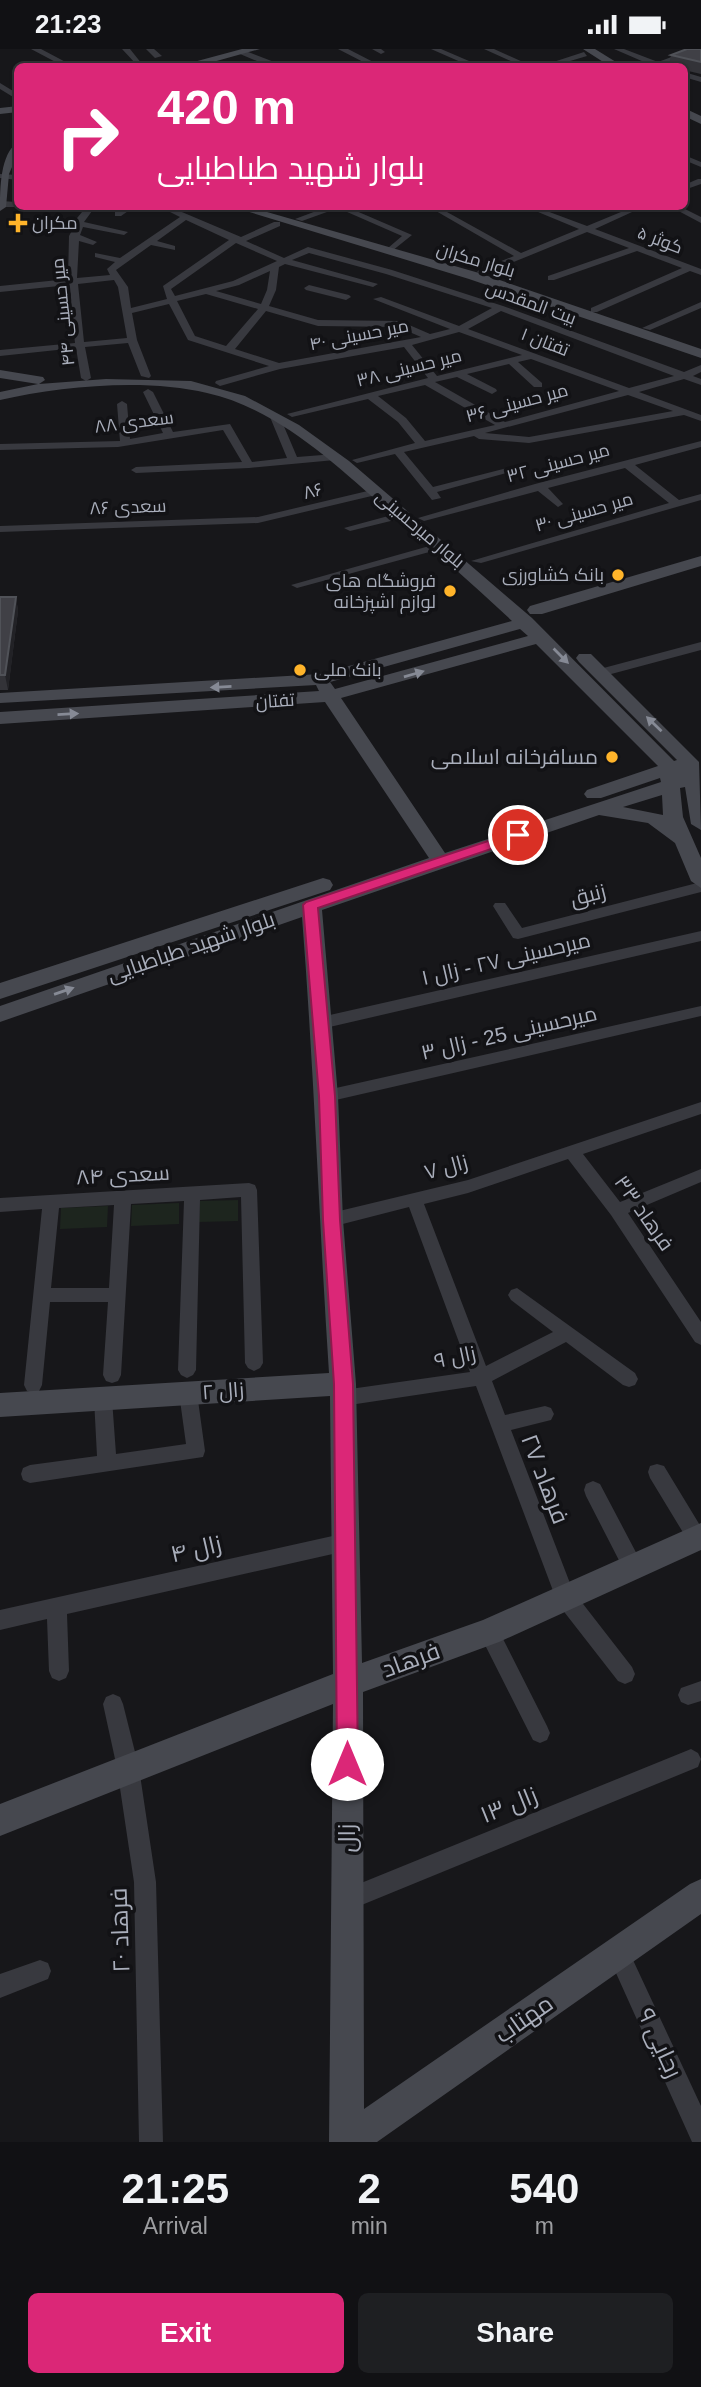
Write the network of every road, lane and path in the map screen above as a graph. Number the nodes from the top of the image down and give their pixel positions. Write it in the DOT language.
graph roads {
  1 [pos="35,49"];
  2 [pos="126,49"];
  3 [pos="150,49"];
  4 [pos="255,49"];
  5 [pos="344,49"];
  6 [pos="435,49"];
  7 [pos="488,49"];
  8 [pos="513,49"];
  9 [pos="618,49"];
  10 [pos="700,49"];
  11 [pos="241,50"];
  12 [pos="582,51"];
  13 [pos="523,53"];
  14 [pos="158,56"];
  15 [pos="266,61"];
  16 [pos="139,62"];
  17 [pos="64,63"];
  18 [pos="183,63"];
  19 [pos="194,63"];
  20 [pos="260,63"];
  21 [pos="270,63"];
  22 [pos="372,63"];
  23 [pos="470,63"];
  24 [pos="521,63"];
  25 [pos="553,63"];
  26 [pos="600,63"];
  27 [pos="610,63"];
  28 [pos="651,63"];
  29 [pos="665,63"];
  30 [pos="14,147"];
  31 [pos="3,176"];
  32 [pos="14,177"];
  33 [pos="0,206"];
  34 [pos="87,210"];
  35 [pos="124,210"];
  36 [pos="174,210"];
  37 [pos="249,210"];
  38 [pos="268,210"];
  39 [pos="325,210"];
  40 [pos="348,210"];
  41 [pos="438,210"];
  42 [pos="544,210"];
  43 [pos="632,210"];
  44 [pos="681,210"];
  45 [pos="118,213"];
  46 [pos="188,214"];
  47 [pos="299,219"];
  48 [pos="701,220"];
  49 [pos="77,223"];
  50 [pos="277,224"];
  51 [pos="585,229"];
  52 [pos="124,233"];
  53 [pos="73,236"];
  54 [pos="239,239"];
  55 [pos="150,241"];
  56 [pos="93,242"];
  57 [pos="172,248"];
  58 [pos="392,248"];
  59 [pos="637,248"];
  60 [pos="98,254"];
  61 [pos="521,256"];
  62 [pos="120,261"];
  63 [pos="280,264"];
  64 [pos="689,268"];
  65 [pos="482,272"];
  66 [pos="701,272"];
  67 [pos="116,277"];
  68 [pos="348,278"];
  69 [pos="551,278"];
  70 [pos="75,282"];
  71 [pos="373,284"];
  72 [pos="309,288"];
  73 [pos="0,289"];
  74 [pos="209,292"];
  75 [pos="329,293"];
  76 [pos="346,297"];
  77 [pos="378,299"];
  78 [pos="171,301"];
  79 [pos="701,305"];
  80 [pos="262,307"];
  81 [pos="500,308"];
  82 [pos="594,310"];
  83 [pos="127,312"];
  84 [pos="627,325"];
  85 [pos="462,328"];
  86 [pos="646,328"];
  87 [pos="429,337"];
  88 [pos="132,340"];
  89 [pos="406,344"];
  90 [pos="79,345"];
  91 [pos="701,347"];
  92 [pos="228,350"];
  93 [pos="0,353"];
  94 [pos="701,354"];
  95 [pos="535,355"];
  96 [pos="511,361"];
  97 [pos="279,366"];
  98 [pos="701,368"];
  99 [pos="459,374"];
  100 [pos="0,375"];
  101 [pos="684,376"];
  102 [pos="86,378"];
  103 [pos="430,380"];
  104 [pos="701,382"];
  105 [pos="220,383"];
  106 [pos="147,384"];
  107 [pos="538,386"];
  108 [pos="492,391"];
  109 [pos="629,391"];
  110 [pos="0,394"];
  111 [pos="370,395"];
  112 [pos="122,404"];
  113 [pos="686,412"];
  114 [pos="292,414"];
  115 [pos="275,417"];
  116 [pos="701,418"];
  117 [pos="504,426"];
  118 [pos="169,435"];
  119 [pos="467,435"];
  120 [pos="125,442"];
  121 [pos="701,444"];
  122 [pos="422,446"];
  123 [pos="0,447"];
  124 [pos="398,451"];
  125 [pos="335,457"];
  126 [pos="293,460"];
  127 [pos="358,460"];
  128 [pos="626,464"];
  129 [pos="249,465"];
  130 [pos="523,467"];
  131 [pos="136,470"];
  132 [pos="539,486"];
  133 [pos="430,491"];
  134 [pos="376,492"];
  135 [pos="701,497"];
  136 [pos="558,504"];
  137 [pos="677,504"];
  138 [pos="446,511"];
  139 [pos="403,515"];
  140 [pos="424,517"];
  141 [pos="258,520"];
  142 [pos="0,529"];
  143 [pos="350,529"];
  144 [pos="440,546"];
  145 [pos="477,561"];
  146 [pos="701,561"];
  147 [pos="701,574"];
  148 [pos="297,585"];
  149 [pos="538,622"];
  150 [pos="701,646"];
  151 [pos="600,673"];
  152 [pos="325,688"];
  153 [pos="609,693"];
  154 [pos="0,698"];
  155 [pos="0,718"];
  156 [pos="696,769"];
  157 [pos="669,777"];
  158 [pos="596,810"];
  159 [pos="673,817"];
  160 [pos="699,818"];
  161 [pos="682,839"];
  162 [pos="437,855"];
  163 [pos="701,881"];
  164 [pos="701,887"];
  165 [pos="311,905"];
  166 [pos="500,906"];
  167 [pos="701,936"];
  168 [pos="0,991"];
  169 [pos="701,1011"];
  170 [pos="0,1014"];
  171 [pos="321,1023"];
  172 [pos="327,1096"];
  173 [pos="701,1108"];
  174 [pos="571,1151"];
  175 [pos="701,1175"];
  176 [pos="192,1194"];
  177 [pos="123,1198"];
  178 [pos="414,1199"];
  179 [pos="51,1202"];
  180 [pos="0,1205"];
  181 [pos="617,1210"];
  182 [pos="0,1213"];
  183 [pos="331,1220"];
  184 [pos="42,1295"];
  185 [pos="117,1295"];
  186 [pos="517,1295"];
  187 [pos="567,1332"];
  188 [pos="701,1337"];
  189 [pos="254,1363"];
  190 [pos="480,1378"];
  191 [pos="629,1380"];
  192 [pos="187,1382"];
  193 [pos="33,1385"];
  194 [pos="108,1387"];
  195 [pos="343,1391"];
  196 [pos="0,1405"];
  197 [pos="545,1414"];
  198 [pos="498,1425"];
  199 [pos="107,1464"];
  200 [pos="657,1472"];
  201 [pos="30,1474"];
  202 [pos="593,1490"];
  203 [pos="699,1537"];
  204 [pos="346,1542"];
  205 [pos="633,1567"];
  206 [pos="565,1597"];
  207 [pos="57,1607"];
  208 [pos="0,1620"];
  209 [pos="489,1632"];
  210 [pos="59,1671"];
  211 [pos="625,1674"];
  212 [pos="348,1683"];
  213 [pos="113,1704"];
  214 [pos="540,1733"];
  215 [pos="691,1760"];
  216 [pos="128,1768"];
  217 [pos="0,1820"];
  218 [pos="701,1895"];
  219 [pos="347,1900"];
  220 [pos="618,1953"];
  221 [pos="40,1971"];
  222 [pos="0,1986"];
  223 [pos="701,2133"];
  224 [pos="151,2142"];
  225 [pos="347,2142"];
  1 -- 17 [label="street"];
  2 -- 16 [label="street"];
  3 -- 14 [label="street"];
  4 -- 11 [label="main road"];
  5 -- 22 [label="street"];
  6 -- 23 [label="street"];
  7 -- 24 [label="street"];
  8 -- 13 [label="street"];
  9 -- 28 [label="street"];
  10 -- 29 [label="street"];
  11 -- 15 [label="street"];
  11 -- 18 [label="main road"];
  11 -- 19 [label="main road"];
  12 -- 25 [label="street"];
  12 -- 26 [label="main road"];
  12 -- 27 [label="main road"];
  15 -- 20 [label="street"];
  15 -- 21 [label="street"];
  30 -- 31 [label="main road"];
  31 -- 32 [label="street"];
  31 -- 33 [label="main road"];
  34 -- 49 [label="street, میر حسینی ۴۴"];
  35 -- 45 [label="street"];
  36 -- 46 [label="street"];
  37 -- 84 [label="main road, بلوار مکران"];
  38 -- 47 [label="main road, بلوار مکران"];
  39 -- 47 [label="street"];
  40 -- 58 [label="street"];
  41 -- 61 [label="street"];
  42 -- 51 [label="street, کوثر ۵"];
  43 -- 51 [label="street"];
  44 -- 48 [label="street"];
  46 -- 54 [label="street"];
  46 -- 55 [label="street"];
  47 -- 58 [label="main road, بلوار مکران"];
  49 -- 52 [label="street"];
  49 -- 53 [label="street, میر حسینی ۴۴"];
  50 -- 54 [label="street"];
  51 -- 59 [label="street, کوثر ۵"];
  51 -- 61 [label="street"];
  53 -- 56 [label="street"];
  53 -- 70 [label="street, میر حسینی ۴۴"];
  54 -- 63 [label="street"];
  54 -- 78 [label="street"];
  55 -- 57 [label="street"];
  55 -- 62 [label="street"];
  58 -- 65 [label="main road, بلوار مکران"];
  59 -- 64 [label="street, کوثر ۵"];
  59 -- 69 [label="street"];
  60 -- 62 [label="street"];
  61 -- 65 [label="street"];
  62 -- 67 [label="street"];
  63 -- 68 [label="street"];
  63 -- 74 [label="street"];
  63 -- 80 [label="street"];
  63 -- 81 [label="street, بیت المقدس"];
  64 -- 66 [label="street, کوثر ۵"];
  64 -- 82 [label="street"];
  65 -- 82 [label="main road, بلوار مکران"];
  67 -- 70 [label="street"];
  67 -- 83 [label="street"];
  68 -- 71 [label="street"];
  68 -- 75 [label="street"];
  70 -- 73 [label="street"];
  70 -- 90 [label="street, میر حسینی ۴۴"];
  72 -- 75 [label="street"];
  74 -- 78 [label="street"];
  74 -- 80 [label="street"];
  75 -- 76 [label="street"];
  77 -- 85 [label="street, تفتان ۱"];
  78 -- 83 [label="street"];
  78 -- 92 [label="street"];
  79 -- 86 [label="street"];
  80 -- 87 [label="street"];
  80 -- 92 [label="street"];
  81 -- 85 [label="street, میر حسینی ۴۰"];
  81 -- 101 [label="street, بیت المقدس"];
  82 -- 84 [label="main road, بلوار مکران"];
  83 -- 88 [label="street"];
  84 -- 86 [label="main road, بلوار مکران"];
  84 -- 94 [label="main road, بلوار مکران"];
  85 -- 87 [label="street, میر حسینی ۴۰"];
  85 -- 95 [label="street, تفتان ۱"];
  86 -- 91 [label="main road, بلوار مکران"];
  87 -- 89 [label="street, میر حسینی ۴۰"];
  88 -- 90 [label="street"];
  88 -- 106 [label="street"];
  89 -- 97 [label="street, میر حسینی ۴۰"];
  89 -- 103 [label="street"];
  90 -- 93 [label="street"];
  90 -- 102 [label="street, میر حسینی ۴۴"];
  92 -- 97 [label="street"];
  95 -- 96 [label="street, میر حسینی ۳۸"];
  95 -- 109 [label="street, تفتان ۱"];
  96 -- 99 [label="street, میر حسینی ۳۸"];
  96 -- 107 [label="street"];
  97 -- 105 [label="street, میر حسینی ۴۰"];
  98 -- 101 [label="street, میر حسینی ۳۶"];
  99 -- 103 [label="street, میر حسینی ۳۸"];
  99 -- 108 [label="street"];
  100 -- 102 [label="main road, بلوار میرحسینی"];
  100 -- 110 [label="main road"];
  101 -- 104 [label="street, بیت المقدس"];
  101 -- 109 [label="street, میر حسینی ۳۶"];
  102 -- 106 [label="main road, بلوار میرحسینی"];
  103 -- 111 [label="street, میر حسینی ۳۸"];
  103 -- 117 [label="street"];
  105 -- 106 [label="main road, بلوار میرحسینی"];
  105 -- 114 [label="main road, بلوار میرحسینی"];
  106 -- 118 [label="street"];
  109 -- 113 [label="street, تفتان ۱"];
  109 -- 117 [label="street, میر حسینی ۳۶"];
  110 -- 115 [label="main road, بلوار میرحسینی"];
  111 -- 114 [label="street, میر حسینی ۳۸"];
  111 -- 122 [label="street"];
  112 -- 120 [label="street"];
  113 -- 116 [label="street, تفتان ۱"];
  113 -- 119 [label="street"];
  114 -- 127 [label="main road, بلوار میرحسینی"];
  115 -- 125 [label="main road, بلوار میرحسینی"];
  115 -- 126 [label="street"];
  117 -- 119 [label="street, میر حسینی ۳۶"];
  118 -- 120 [label="street, سعدی ۸۸"];
  118 -- 129 [label="street, سعدی ۸۸"];
  119 -- 122 [label="street, میر حسینی ۳۶"];
  120 -- 123 [label="street, سعدی ۸۸"];
  121 -- 128 [label="street, میر حسینی ۳۲"];
  122 -- 124 [label="street, میر حسینی ۳۶"];
  124 -- 127 [label="street, میر حسینی ۳۶"];
  124 -- 133 [label="street"];
  125 -- 126 [label="street"];
  125 -- 134 [label="main road, بلوار میرحسینی"];
  126 -- 129 [label="street"];
  127 -- 140 [label="main road, بلوار میرحسینی"];
  128 -- 132 [label="street, میر حسینی ۳۲"];
  128 -- 137 [label="street"];
  129 -- 131 [label="street"];
  130 -- 133 [label="street"];
  132 -- 136 [label="street"];
  132 -- 138 [label="street, میر حسینی ۳۲"];
  133 -- 138 [label="street"];
  134 -- 139 [label="main road, بلوار میرحسینی"];
  134 -- 141 [label="street, ۸۶"];
  135 -- 137 [label="street, میر حسینی ۳۰"];
  137 -- 145 [label="street, میر حسینی ۳۰"];
  138 -- 140 [label="street, میر حسینی ۳۲"];
  139 -- 143 [label="street"];
  139 -- 144 [label="main road, بلوار میرحسینی"];
  140 -- 145 [label="main road, بلوار میرحسینی"];
  141 -- 142 [label="street, سعدی ۸۶"];
  144 -- 148 [label="street"];
  144 -- 149 [label="main road, بلوار میرحسینی"];
  145 -- 149 [label="main road, بلوار میرحسینی"];
  146 -- 149 [label="main road, تفتان"];
  147 -- 149 [label="main road, تفتان"];
  149 -- 151 [label="main road, بلوار میرحسینی"];
  149 -- 152 [label="main road, تفتان"];
  149 -- 153 [label="main road, بلوار میرحسینی, one-way"];
  150 -- 151 [label="street"];
  151 -- 153 [label="main road, بلوار میرحسینی"];
  152 -- 154 [label="main road, تفتان, one-way"];
  155 -- 152 [label="main road, تفتان, one-way"];
  152 -- 162 [label="street"];
  156 -- 153 [label="main road, بلوار میرحسینی, one-way"];
  153 -- 157 [label="main road, بلوار میرحسینی"];
  156 -- 157 [label="main road, بلوار شهید طباطبایی"];
  156 -- 160 [label="main road"];
  157 -- 158 [label="main road, بلوار شهید طباطبایی"];
  157 -- 159 [label="main road"];
  157 -- 162 [label="main road, بلوار شهید طباطبایی"];
  158 -- 161 [label="main road"];
  158 -- 162 [label="main road, بلوار شهید طباطبایی"];
  159 -- 160 [label="main road"];
  159 -- 161 [label="main road"];
  161 -- 163 [label="main road"];
  162 -- 165 [label="main road, بلوار شهید طباطبایی"];
  162 -- 168 [label="main road, بلوار شهید طباطبایی"];
  164 -- 166 [label="street, زنبق"];
  170 -- 165 [label="main road, بلوار شهید طباطبایی, one-way"];
  165 -- 171 [label="main road, زال"];
  167 -- 171 [label="street, میرحسینی ۲۷ - زال ۱"];
  169 -- 172 [label="street, میرحسینی 25 - زال ۳"];
  171 -- 172 [label="main road, زال"];
  172 -- 183 [label="main road, زال"];
  173 -- 174 [label="street, زال ۷"];
  174 -- 178 [label="street, زال ۷"];
  174 -- 181 [label="street, فرهاد ۳۳"];
  175 -- 181 [label="street"];
  176 -- 177 [label="street, سعدی ۸۴"];
  176 -- 189 [label="street, سعدی ۸۴"];
  176 -- 192 [label="street"];
  177 -- 179 [label="street, سعدی ۸۴"];
  177 -- 185 [label="street"];
  178 -- 183 [label="street, زال ۷"];
  178 -- 190 [label="street, فرهاد ۲۷"];
  179 -- 180 [label="street, سعدی ۸۴"];
  179 -- 184 [label="street"];
  180 -- 182 [label="street"];
  181 -- 188 [label="street, فرهاد ۳۳"];
  183 -- 195 [label="main road, زال"];
  184 -- 185 [label="street"];
  184 -- 193 [label="street"];
  185 -- 194 [label="street"];
  186 -- 187 [label="street"];
  187 -- 190 [label="street, زال ۹"];
  187 -- 191 [label="street"];
  190 -- 195 [label="street, زال ۹"];
  190 -- 198 [label="street, فرهاد ۲۷"];
  192 -- 194 [label="main road, زال ۲"];
  192 -- 195 [label="main road, زال ۲"];
  192 -- 199 [label="street"];
  194 -- 196 [label="main road, زال ۲"];
  194 -- 199 [label="street"];
  195 -- 204 [label="main road, زال"];
  197 -- 198 [label="street"];
  198 -- 206 [label="street, فرهاد ۲۷"];
  199 -- 201 [label="street"];
  200 -- 203 [label="street"];
  202 -- 205 [label="street"];
  203 -- 205 [label="main road, فرهاد"];
  204 -- 207 [label="street, زال ۴"];
  204 -- 212 [label="main road, زال"];
  205 -- 206 [label="main road, فرهاد"];
  206 -- 209 [label="main road, فرهاد"];
  206 -- 211 [label="street, فرهاد ۲۷"];
  207 -- 208 [label="street, زال ۴"];
  207 -- 210 [label="street"];
  209 -- 212 [label="main road, فرهاد"];
  209 -- 214 [label="street"];
  212 -- 216 [label="main road, فرهاد"];
  212 -- 219 [label="main road, زال"];
  213 -- 216 [label="street, فرهاد ۲۰"];
  215 -- 219 [label="street, زال ۱۳"];
  216 -- 217 [label="main road, فرهاد"];
  216 -- 224 [label="street, فرهاد ۲۰"];
  218 -- 220 [label="main road, مهتاب"];
  219 -- 225 [label="main road, زال"];
  220 -- 223 [label="street, رجایی ۹"];
  220 -- 225 [label="main road, مهتاب"];
  221 -- 222 [label="street"];
}
